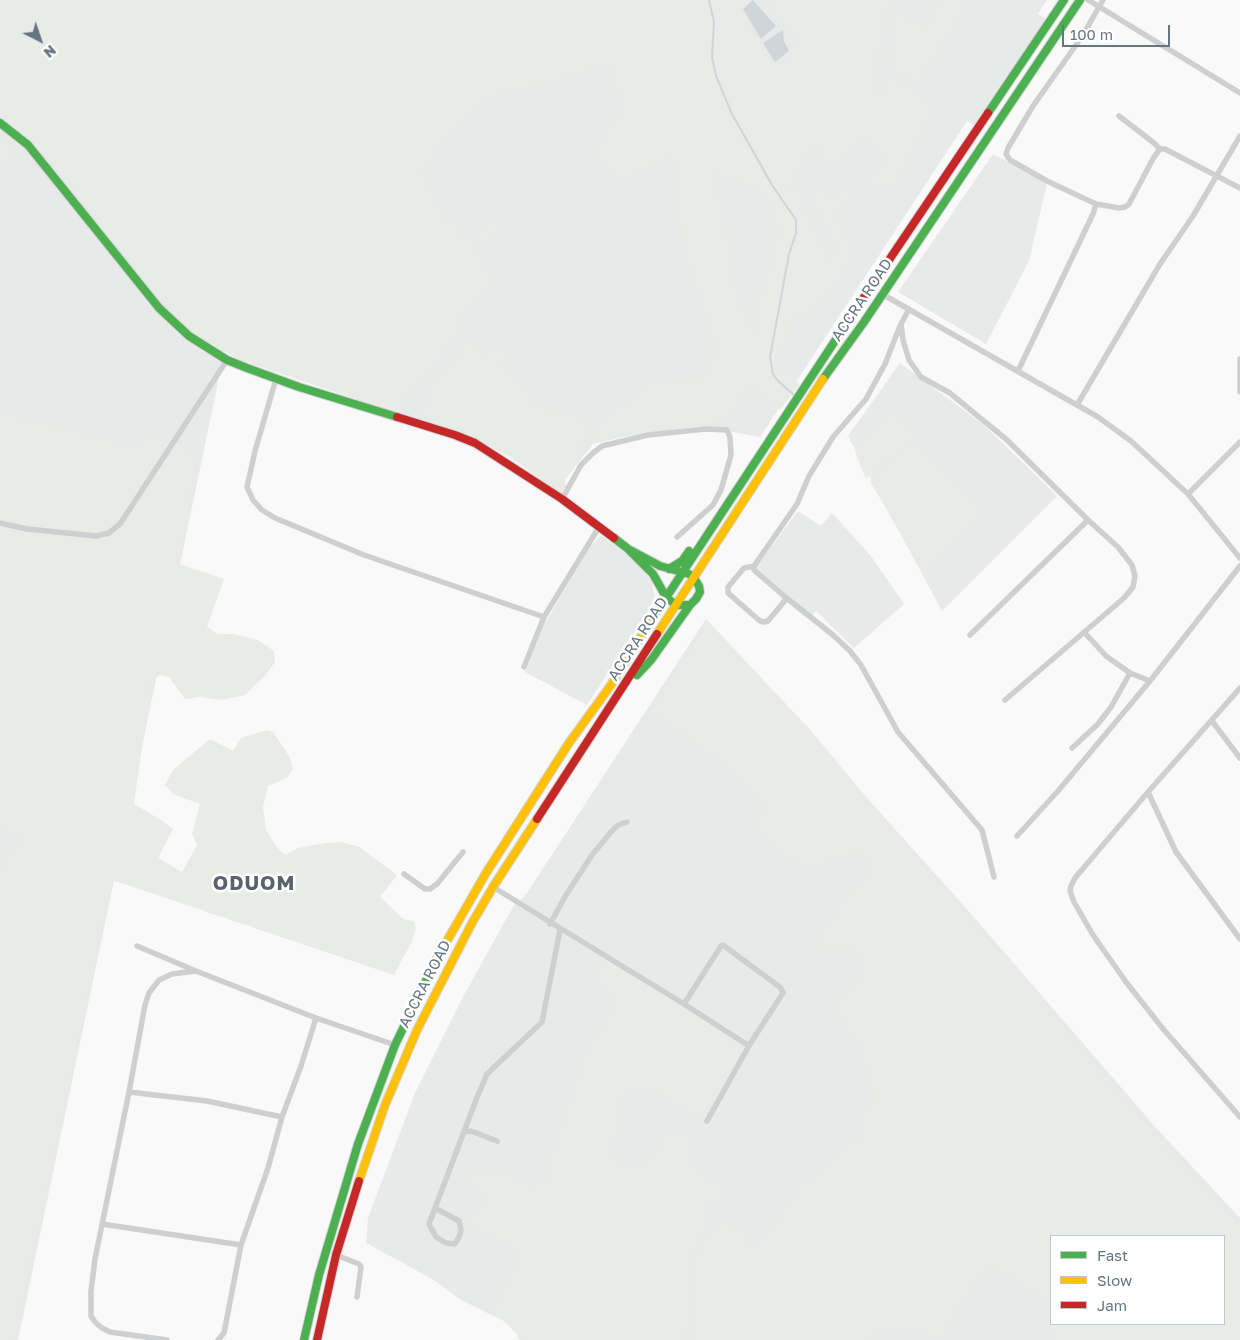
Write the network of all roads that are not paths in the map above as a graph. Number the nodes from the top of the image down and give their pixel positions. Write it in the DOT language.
graph roads {
  1 [pos="1064,0"];
  2 [pos="1080,0"];
  3 [pos="1088,0"];
  4 [pos="1104,0"];
  5 [pos="1100,7"];
  6 [pos="1240,93"];
  7 [pos="1119,116"];
  8 [pos="0,123"];
  9 [pos="1240,136"];
  10 [pos="1160,149"];
  11 [pos="1218,175"];
  12 [pos="1240,188"];
  13 [pos="1096,204"];
  14 [pos="882,294"];
  15 [pos="909,309"];
  16 [pos="901,324"];
  17 [pos="1240,359"];
  18 [pos="227,360"];
  19 [pos="1018,371"];
  20 [pos="276,379"];
  21 [pos="1240,392"];
  22 [pos="1077,405"];
  23 [pos="1240,442"];
  24 [pos="1188,494"];
  25 [pos="562,498"];
  26 [pos="728,504"];
  27 [pos="1088,520"];
  28 [pos="0,523"];
  29 [pos="599,527"];
  30 [pos="677,537"];
  31 [pos="630,550"];
  32 [pos="1240,558"];
  33 [pos="754,566"];
  34 [pos="1240,566"];
  35 [pos="669,569"];
  36 [pos="682,573"];
  37 [pos="694,578"];
  38 [pos="666,597"];
  39 [pos="787,598"];
  40 [pos="690,604"];
  41 [pos="676,605"];
  42 [pos="544,617"];
  43 [pos="1084,632"];
  44 [pos="970,635"];
  45 [pos="524,667"];
  46 [pos="1130,673"];
  47 [pos="1150,681"];
  48 [pos="1240,688"];
  49 [pos="618,696"];
  50 [pos="1005,700"];
  51 [pos="1212,720"];
  52 [pos="1072,748"];
  53 [pos="1240,758"];
  54 [pos="1148,792"];
  55 [pos="627,822"];
  56 [pos="1017,836"];
  57 [pos="463,852"];
  58 [pos="404,874"];
  59 [pos="994,877"];
  60 [pos="493,887"];
  61 [pos="550,924"];
  62 [pos="560,930"];
  63 [pos="1240,939"];
  64 [pos="137,946"];
  65 [pos="196,971"];
  66 [pos="684,1004"];
  67 [pos="316,1018"];
  68 [pos="750,1044"];
  69 [pos="395,1045"];
  70 [pos="129,1092"];
  71 [pos="282,1117"];
  72 [pos="1240,1117"];
  73 [pos="707,1121"];
  74 [pos="464,1132"];
  75 [pos="497,1141"];
  76 [pos="435,1208"];
  77 [pos="102,1224"];
  78 [pos="241,1245"];
  79 [pos="336,1254"];
  80 [pos="357,1297"];
  81 [pos="224,1333"];
  82 [pos="167,1340"];
  83 [pos="218,1340"];
  84 [pos="222,1340"];
  85 [pos="304,1340"];
  86 [pos="317,1340"];
  1 -- 26 [label="main road, ACCRA ROAD"];
  2 -- 14 [label="main road, ACCRA ROAD"];
  3 -- 5 [label="street"];
  4 -- 5 [label="street"];
  5 -- 6 [label="street"];
  5 -- 13 [label="street"];
  7 -- 10 [label="street"];
  8 -- 18 [label="main road"];
  9 -- 11 [label="street"];
  10 -- 11 [label="street"];
  10 -- 13 [label="street"];
  11 -- 12 [label="street"];
  11 -- 22 [label="street"];
  13 -- 19 [label="street"];
  14 -- 15 [label="street"];
  14 -- 37 [label="main road, ACCRA ROAD"];
  15 -- 16 [label="street"];
  15 -- 19 [label="street"];
  16 -- 27 [label="street"];
  16 -- 33 [label="street"];
  17 -- 21 [label="street"];
  18 -- 20 [label="main road"];
  18 -- 28 [label="street"];
  19 -- 22 [label="street"];
  20 -- 25 [label="main road"];
  20 -- 42 [label="street"];
  22 -- 24 [label="street"];
  23 -- 24 [label="street"];
  24 -- 32 [label="street"];
  25 -- 29 [label="main road"];
  25 -- 30 [label="street"];
  26 -- 35 [label="main road"];
  26 -- 36 [label="main road, ACCRA ROAD"];
  27 -- 43 [label="street"];
  27 -- 44 [label="street"];
  29 -- 31 [label="main road"];
  29 -- 42 [label="street"];
  31 -- 35 [label="main road"];
  31 -- 38 [label="main road"];
  33 -- 39 [label="street"];
  33 -- 39 [label="street"];
  34 -- 47 [label="street"];
  35 -- 36 [label="main road"];
  36 -- 37 [label="main road"];
  36 -- 38 [label="main road, ACCRA ROAD"];
  37 -- 40 [label="main road"];
  37 -- 41 [label="main road, ACCRA ROAD"];
  38 -- 41 [label="main road"];
  38 -- 69 [label="main road, ACCRA ROAD"];
  39 -- 59 [label="street"];
  40 -- 41 [label="main road"];
  40 -- 49 [label="main road"];
  41 -- 49 [label="main road, ACCRA ROAD"];
  42 -- 45 [label="street"];
  43 -- 46 [label="street"];
  43 -- 50 [label="street"];
  46 -- 47 [label="street"];
  46 -- 52 [label="street"];
  47 -- 56 [label="street"];
  48 -- 51 [label="street"];
  49 -- 60 [label="main road, ACCRA ROAD"];
  51 -- 53 [label="street"];
  51 -- 54 [label="street"];
  54 -- 63 [label="street"];
  54 -- 72 [label="street"];
  55 -- 61 [label="street"];
  57 -- 58 [label="street"];
  60 -- 61 [label="street"];
  60 -- 79 [label="main road, ACCRA ROAD"];
  61 -- 62 [label="street"];
  62 -- 66 [label="street"];
  62 -- 74 [label="street"];
  64 -- 65 [label="street"];
  65 -- 67 [label="street"];
  65 -- 70 [label="street"];
  66 -- 68 [label="street"];
  66 -- 68 [label="street"];
  67 -- 69 [label="street"];
  67 -- 71 [label="street"];
  68 -- 73 [label="street"];
  69 -- 85 [label="main road, ACCRA ROAD"];
  70 -- 71 [label="street"];
  70 -- 77 [label="street"];
  71 -- 78 [label="street"];
  74 -- 75 [label="street"];
  74 -- 76 [label="street"];
  76 -- 76 [label="street"];
  77 -- 78 [label="street"];
  77 -- 82 [label="street"];
  78 -- 81 [label="street"];
  79 -- 80 [label="street"];
  79 -- 86 [label="main road, ACCRA ROAD"];
  81 -- 83 [label="street"];
  81 -- 84 [label="street"];
}
